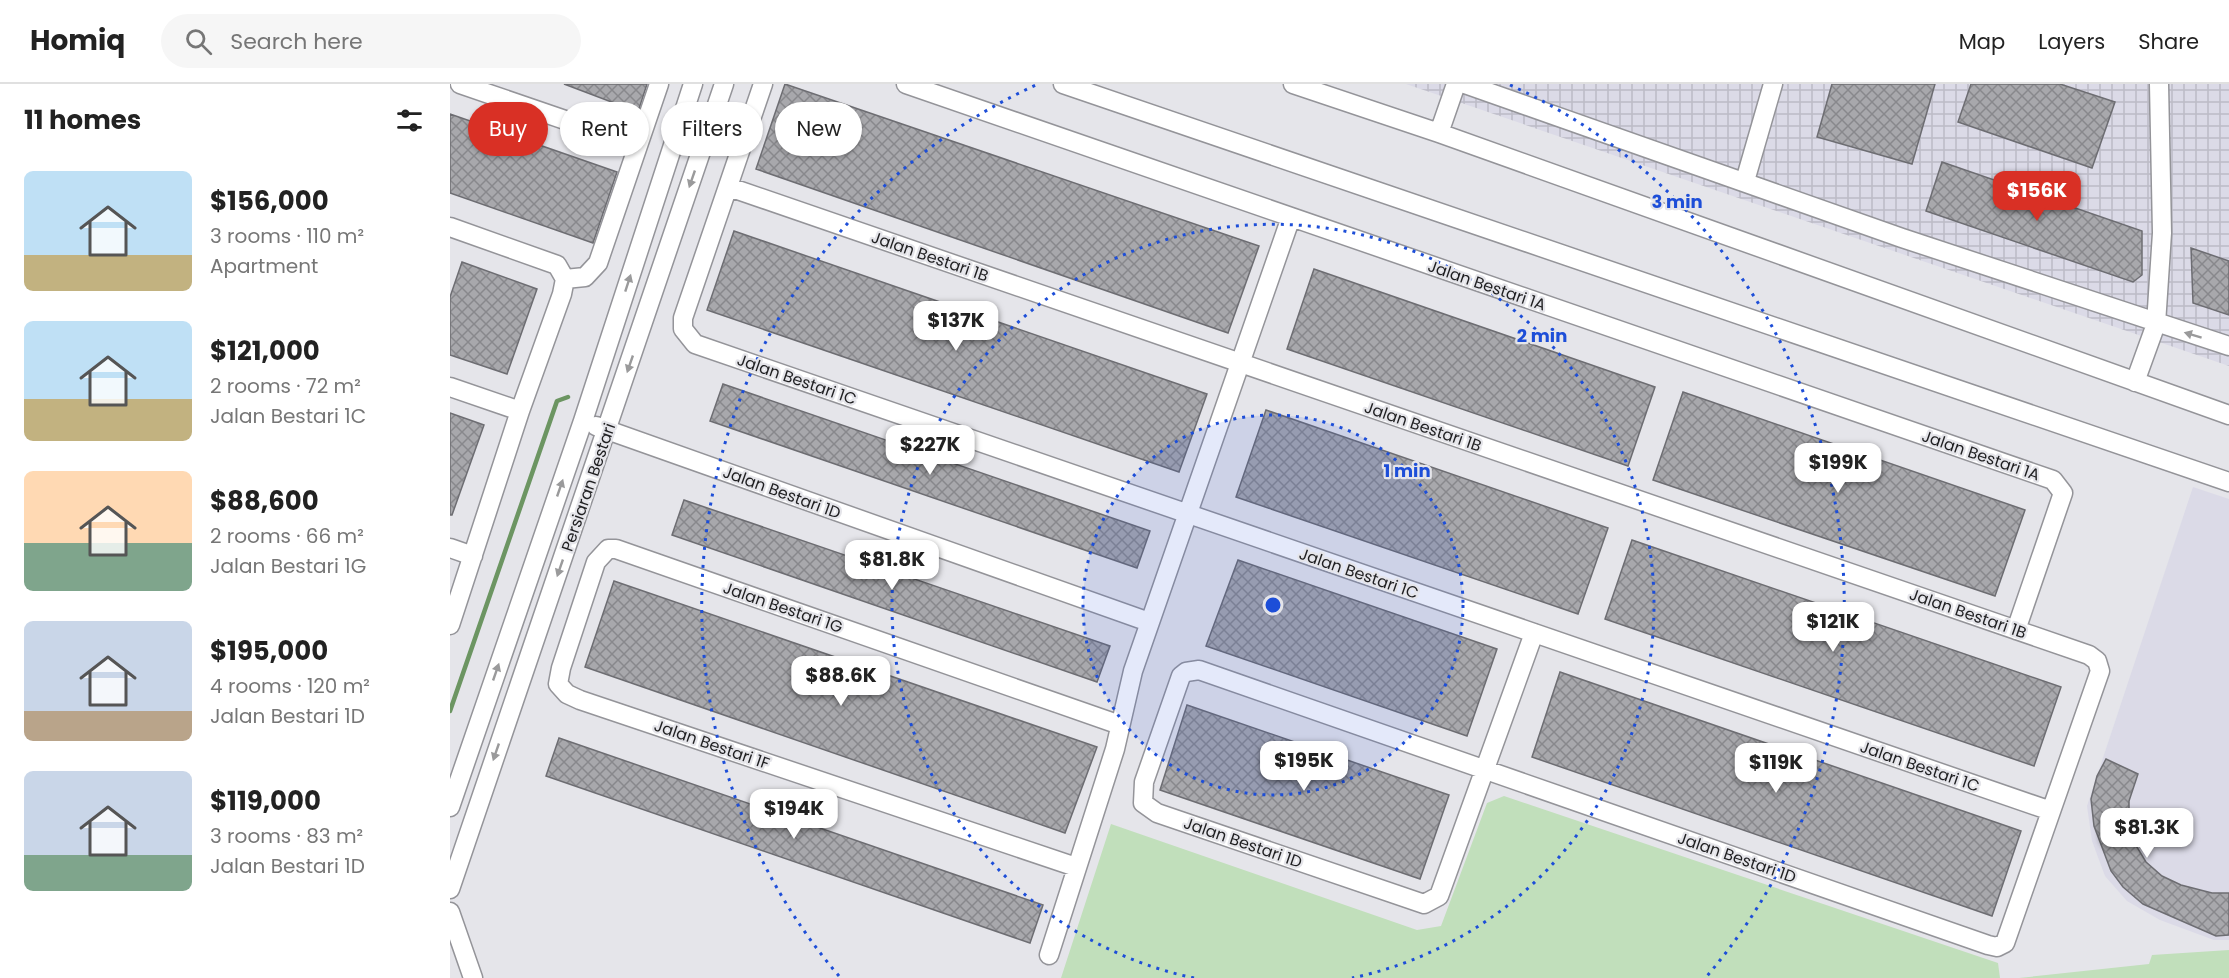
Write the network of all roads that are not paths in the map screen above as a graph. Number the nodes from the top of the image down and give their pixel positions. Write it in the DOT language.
graph roads {
  1 [pos="460,84"];
  2 [pos="659,84"];
  3 [pos="693,84"];
  4 [pos="724,84"];
  5 [pos="763,84"];
  6 [pos="906,84"];
  7 [pos="1063,84"];
  8 [pos="1293,84"];
  9 [pos="1456,84"];
  10 [pos="1465,84"];
  11 [pos="1773,84"];
  12 [pos="2160,84"];
  13 [pos="649,113"];
  14 [pos="560,118"];
  15 [pos="1439,133"];
  16 [pos="634,156"];
  17 [pos="1745,181"];
  18 [pos="729,187"];
  19 [pos="1291,217"];
  20 [pos="450,227"];
  21 [pos="565,279"];
  22 [pos="2156,324"];
  23 [pos="2229,346"];
  24 [pos="1241,363"];
  25 [pos="2135,382"];
  26 [pos="450,387"];
  27 [pos="520,411"];
  28 [pos="2229,415"];
  29 [pos="583,422"];
  30 [pos="608,430"];
  31 [pos="2229,482"];
  32 [pos="1186,513"];
  33 [pos="450,548"];
  34 [pos="616,549"];
  35 [pos="473,556"];
  36 [pos="1149,622"];
  37 [pos="450,625"];
  38 [pos="2016,630"];
  39 [pos="1534,633"];
  40 [pos="1120,725"];
  41 [pos="1486,770"];
  42 [pos="450,807"];
  43 [pos="2052,811"];
  44 [pos="458,837"];
  45 [pos="1076,867"];
  46 [pos="450,889"];
  47 [pos="450,912"];
  48 [pos="1050,955"];
  49 [pos="472,978"];
  1 -- 14 [label="street"];
  2 -- 13 [label="street"];
  29 -- 3 [label="street, Persiaran Bestari, one-way"];
  4 -- 30 [label="street, Persiaran Bestari, one-way"];
  5 -- 18 [label="street"];
  6 -- 19 [label="street, Jalan Bestari 1A"];
  7 -- 31 [label="street"];
  8 -- 15 [label="street"];
  9 -- 15 [label="street"];
  10 -- 17 [label="street"];
  11 -- 17 [label="street"];
  12 -- 22 [label="street"];
  15 -- 25 [label="street"];
  16 -- 21 [label="street"];
  17 -- 22 [label="street"];
  18 -- 24 [label="street, Jalan Bestari 1B"];
  18 -- 32 [label="street, Jalan Bestari 1C"];
  19 -- 24 [label="street"];
  19 -- 38 [label="street, Jalan Bestari 1A"];
  20 -- 21 [label="street"];
  21 -- 27 [label="street"];
  23 -- 22 [label="street, one-way"];
  22 -- 25 [label="street"];
  24 -- 32 [label="street"];
  24 -- 38 [label="street, Jalan Bestari 1B"];
  25 -- 28 [label="street"];
  26 -- 27 [label="street"];
  27 -- 35 [label="street"];
  29 -- 30 [label="street, Jalan Bestari 1D"];
  42 -- 29 [label="street, Persiaran Bestari, one-way"];
  30 -- 36 [label="street, Jalan Bestari 1D"];
  30 -- 44 [label="street, Persiaran Bestari, one-way"];
  32 -- 36 [label="street"];
  32 -- 39 [label="street, Jalan Bestari 1C"];
  33 -- 35 [label="street"];
  34 -- 40 [label="street, Jalan Bestari 1G"];
  34 -- 45 [label="street, Jalan Bestari 1F"];
  35 -- 37 [label="street"];
  36 -- 40 [label="street"];
  38 -- 43 [label="street, Jalan Bestari 1B"];
  39 -- 41 [label="street"];
  39 -- 43 [label="street, Jalan Bestari 1C"];
  40 -- 45 [label="street"];
  41 -- 41 [label="street, Jalan Bestari 1D"];
  41 -- 43 [label="street, Jalan Bestari 1D"];
  44 -- 46 [label="street, Persiaran Bestari"];
  45 -- 48 [label="street"];
  47 -- 49 [label="street"];
}
